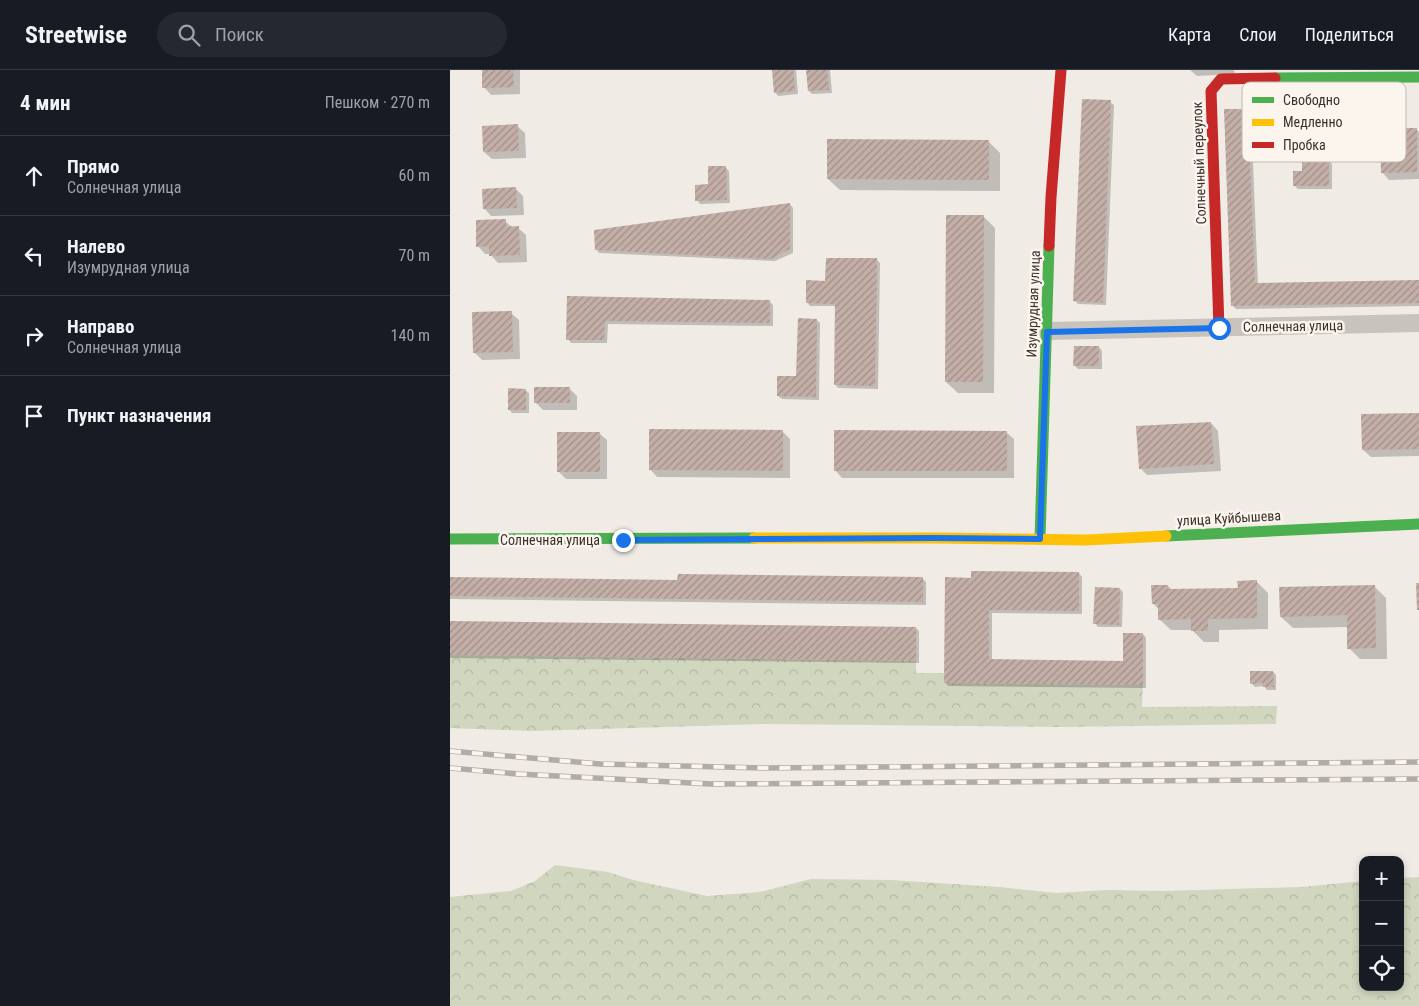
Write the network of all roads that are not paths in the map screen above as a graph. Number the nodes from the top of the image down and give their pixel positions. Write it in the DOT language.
graph roads {
  1 [pos="1061,70"];
  2 [pos="1419,76"];
  3 [pos="1419,324"];
  4 [pos="1219,328"];
  5 [pos="1047,332"];
  6 [pos="1419,524"];
  7 [pos="450,539"];
  8 [pos="1040,539"];
  1 -- 5 [label="street, Изумрудная улица"];
  2 -- 4 [label="street, Солнечный переулок"];
  3 -- 4 [label="street, Солнечная улица"];
  4 -- 5 [label="street, Солнечная улица"];
  5 -- 8 [label="street, Изумрудная улица"];
  6 -- 8 [label="street, улица Куйбышева"];
  7 -- 8 [label="street, Солнечная улица"];
}
